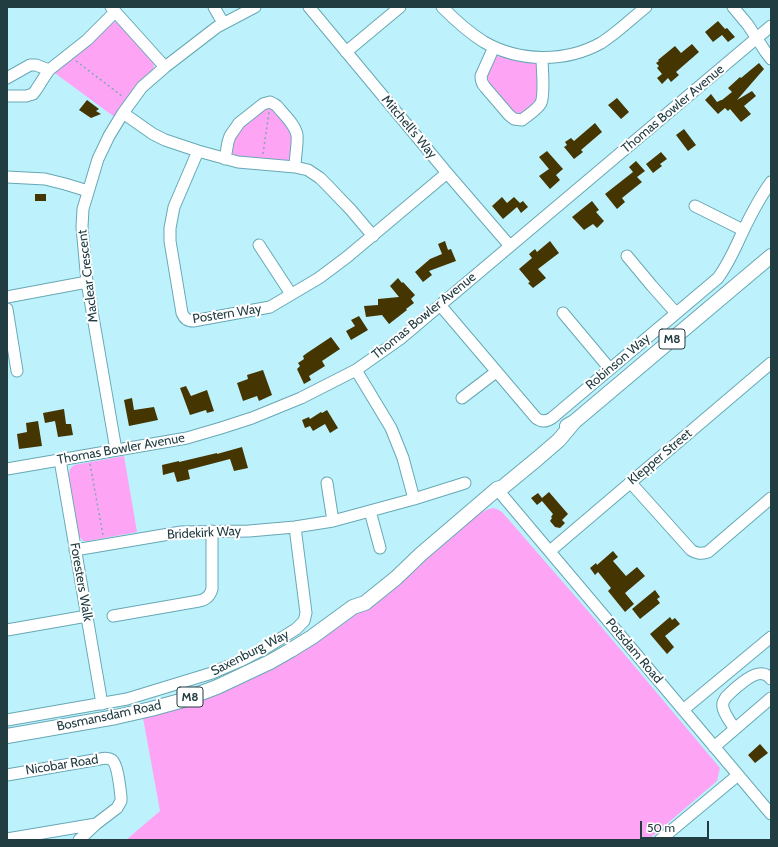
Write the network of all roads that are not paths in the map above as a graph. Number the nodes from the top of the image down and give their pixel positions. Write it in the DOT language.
graph roads {
  1 [pos="214,7"];
  2 [pos="255,7"];
  3 [pos="309,7"];
  4 [pos="400,7"];
  5 [pos="442,7"];
  6 [pos="646,7"];
  7 [pos="733,7"];
  8 [pos="113,10"];
  9 [pos="223,23"];
  10 [pos="771,26"];
  11 [pos="756,38"];
  12 [pos="494,47"];
  13 [pos="346,52"];
  14 [pos="542,58"];
  15 [pos="771,59"];
  16 [pos="165,67"];
  17 [pos="49,70"];
  18 [pos="7,78"];
  19 [pos="7,96"];
  20 [pos="123,113"];
  21 [pos="198,151"];
  22 [pos="225,159"];
  23 [pos="295,167"];
  24 [pos="447,173"];
  25 [pos="7,177"];
  26 [pos="771,182"];
  27 [pos="88,191"];
  28 [pos="695,206"];
  29 [pos="743,230"];
  30 [pos="373,236"];
  31 [pos="259,245"];
  32 [pos="510,246"];
  33 [pos="627,256"];
  34 [pos="771,256"];
  35 [pos="87,282"];
  36 [pos="291,294"];
  37 [pos="7,297"];
  38 [pos="440,305"];
  39 [pos="7,309"];
  40 [pos="563,313"];
  41 [pos="676,313"];
  42 [pos="771,363"];
  43 [pos="610,369"];
  44 [pos="17,370"];
  45 [pos="356,370"];
  46 [pos="496,372"];
  47 [pos="462,398"];
  48 [pos="116,450"];
  49 [pos="60,460"];
  50 [pos="7,469"];
  51 [pos="630,482"];
  52 [pos="327,483"];
  53 [pos="465,483"];
  54 [pos="497,489"];
  55 [pos="771,498"];
  56 [pos="414,499"];
  57 [pos="370,511"];
  58 [pos="333,520"];
  59 [pos="295,527"];
  60 [pos="212,531"];
  61 [pos="380,548"];
  62 [pos="75,550"];
  63 [pos="550,550"];
  64 [pos="87,616"];
  65 [pos="113,616"];
  66 [pos="7,630"];
  67 [pos="770,640"];
  68 [pos="771,679"];
  69 [pos="771,698"];
  70 [pos="102,704"];
  71 [pos="683,710"];
  72 [pos="7,720"];
  73 [pos="735,730"];
  74 [pos="7,736"];
  75 [pos="714,747"];
  76 [pos="7,774"];
  77 [pos="738,775"];
  78 [pos="771,814"];
  79 [pos="96,824"];
  80 [pos="7,839"];
  81 [pos="79,840"];
  82 [pos="660,840"];
  1 -- 9 [label="street"];
  2 -- 9 [label="street, Maclear Crescent"];
  3 -- 13 [label="street, Mitchell's Way"];
  4 -- 13 [label="street"];
  5 -- 12 [label="street"];
  6 -- 14 [label="street"];
  7 -- 11 [label="street"];
  8 -- 16 [label="street"];
  8 -- 17 [label="street"];
  9 -- 16 [label="street, Maclear Crescent"];
  10 -- 11 [label="street, Thomas Bowler Avenue"];
  11 -- 15 [label="street"];
  11 -- 32 [label="street, Thomas Bowler Avenue"];
  12 -- 14 [label="street"];
  12 -- 14 [label="street"];
  13 -- 24 [label="street, Mitchell's Way"];
  16 -- 20 [label="street, Maclear Crescent"];
  17 -- 18 [label="street"];
  17 -- 19 [label="street"];
  20 -- 21 [label="street"];
  20 -- 27 [label="street, Maclear Crescent"];
  21 -- 22 [label="street"];
  21 -- 36 [label="street, Postern Way"];
  22 -- 23 [label="street"];
  22 -- 23 [label="street"];
  23 -- 30 [label="street"];
  24 -- 30 [label="street, Postern Way"];
  24 -- 32 [label="street, Mitchell's Way"];
  25 -- 27 [label="street"];
  26 -- 29 [label="street, Robinson Way"];
  27 -- 35 [label="street, Maclear Crescent"];
  28 -- 29 [label="street"];
  29 -- 41 [label="street, Robinson Way"];
  30 -- 36 [label="street, Postern Way"];
  31 -- 36 [label="street"];
  32 -- 38 [label="street, Thomas Bowler Avenue"];
  33 -- 41 [label="street"];
  34 -- 54 [label="main road, Bosmansdam Road / M8"];
  35 -- 37 [label="street"];
  35 -- 48 [label="street, Maclear Crescent"];
  38 -- 45 [label="street, Thomas Bowler Avenue"];
  38 -- 46 [label="street"];
  39 -- 44 [label="street"];
  40 -- 43 [label="street"];
  41 -- 43 [label="street, Robinson Way"];
  42 -- 51 [label="street, Klepper Street"];
  43 -- 46 [label="street, Robinson Way"];
  45 -- 48 [label="street, Thomas Bowler Avenue"];
  45 -- 56 [label="street"];
  46 -- 47 [label="street"];
  48 -- 49 [label="street, Thomas Bowler Avenue"];
  49 -- 50 [label="street, Thomas Bowler Avenue"];
  49 -- 62 [label="street, Foresters Walk"];
  51 -- 55 [label="street"];
  51 -- 63 [label="street, Klepper Street"];
  52 -- 58 [label="street"];
  53 -- 56 [label="street, Bridekirk Way"];
  54 -- 63 [label="street, Potsdam Road"];
  54 -- 74 [label="main road, Bosmansdam Road / M8"];
  56 -- 57 [label="street, Bridekirk Way"];
  57 -- 58 [label="street, Bridekirk Way"];
  57 -- 61 [label="street"];
  58 -- 59 [label="street, Bridekirk Way"];
  59 -- 60 [label="street, Bridekirk Way"];
  59 -- 70 [label="street, Saxenburg Way"];
  60 -- 62 [label="street, Bridekirk Way"];
  60 -- 65 [label="street"];
  62 -- 64 [label="street, Foresters Walk"];
  63 -- 71 [label="street, Potsdam Road"];
  64 -- 66 [label="street"];
  64 -- 70 [label="street, Foresters Walk"];
  67 -- 71 [label="street"];
  68 -- 73 [label="street"];
  69 -- 73 [label="street"];
  70 -- 72 [label="street, Saxenburg Way"];
  71 -- 75 [label="street, Potsdam Road"];
  73 -- 75 [label="street"];
  75 -- 77 [label="street, Potsdam Road"];
  76 -- 79 [label="street, Nicobar Road"];
  77 -- 78 [label="street, Potsdam Road"];
  77 -- 82 [label="street"];
  79 -- 80 [label="street"];
  79 -- 81 [label="street, Nicobar Road"];
}
